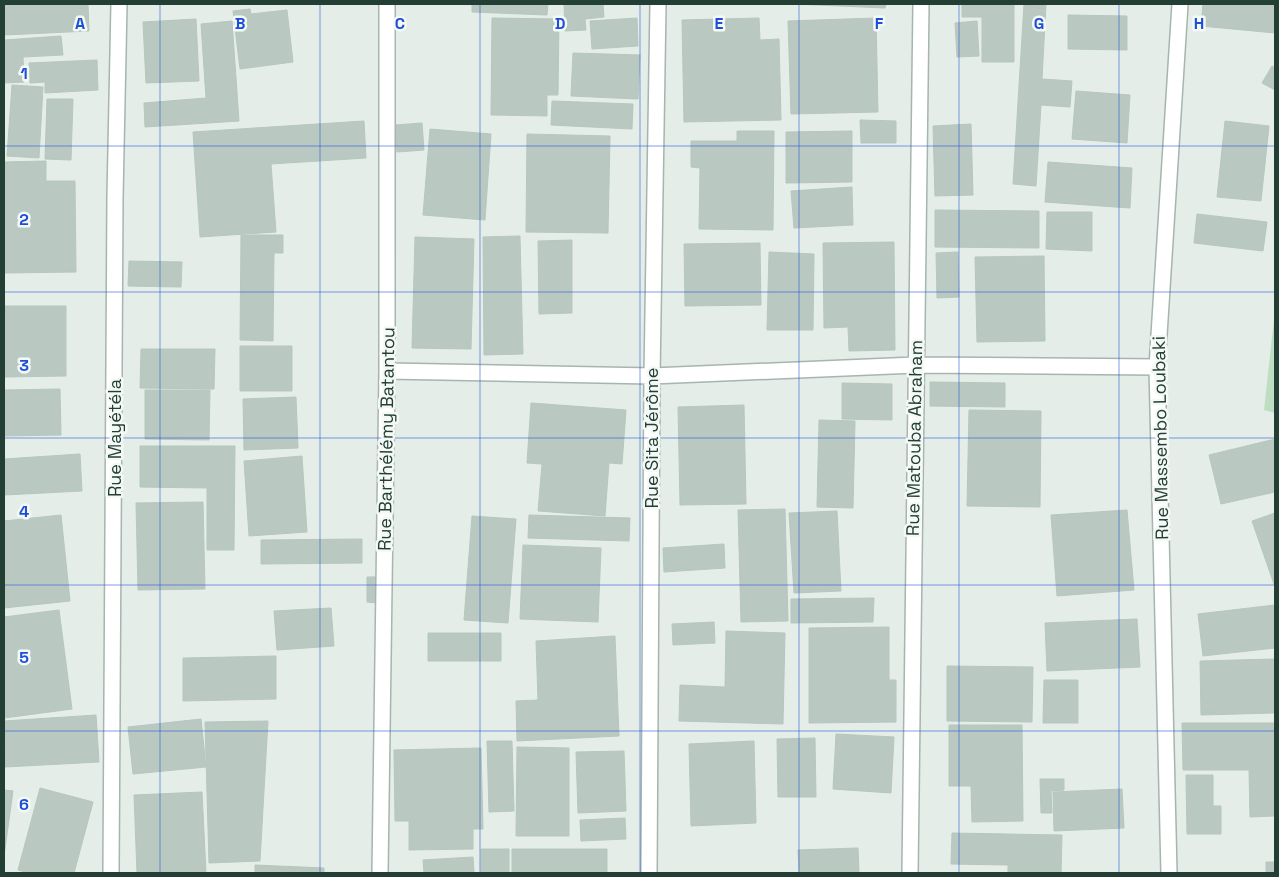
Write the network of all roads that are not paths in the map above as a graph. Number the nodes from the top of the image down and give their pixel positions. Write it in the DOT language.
graph roads {
  1 [pos="119,4"];
  2 [pos="387,4"];
  3 [pos="658,4"];
  4 [pos="921,4"];
  5 [pos="1180,4"];
  6 [pos="915,365"];
  7 [pos="1157,367"];
  8 [pos="388,371"];
  9 [pos="652,376"];
  10 [pos="111,873"];
  11 [pos="380,873"];
  12 [pos="649,873"];
  13 [pos="910,873"];
  14 [pos="1169,873"];
  1 -- 10 [label="street, Rue Mayétéla"];
  2 -- 8 [label="street, Rue Barthélémy Batantou"];
  3 -- 9 [label="street, Rue Sita Jérôme"];
  4 -- 6 [label="street, Rue Matouba Abraham"];
  5 -- 7 [label="street, Rue Massembo Loubaki"];
  6 -- 7 [label="street"];
  6 -- 9 [label="street"];
  6 -- 13 [label="street, Rue Matouba Abraham"];
  7 -- 14 [label="street, Rue Massembo Loubaki"];
  8 -- 9 [label="street"];
  8 -- 11 [label="street, Rue Barthélémy Batantou"];
  9 -- 12 [label="street, Rue Sita Jérôme"];
}
